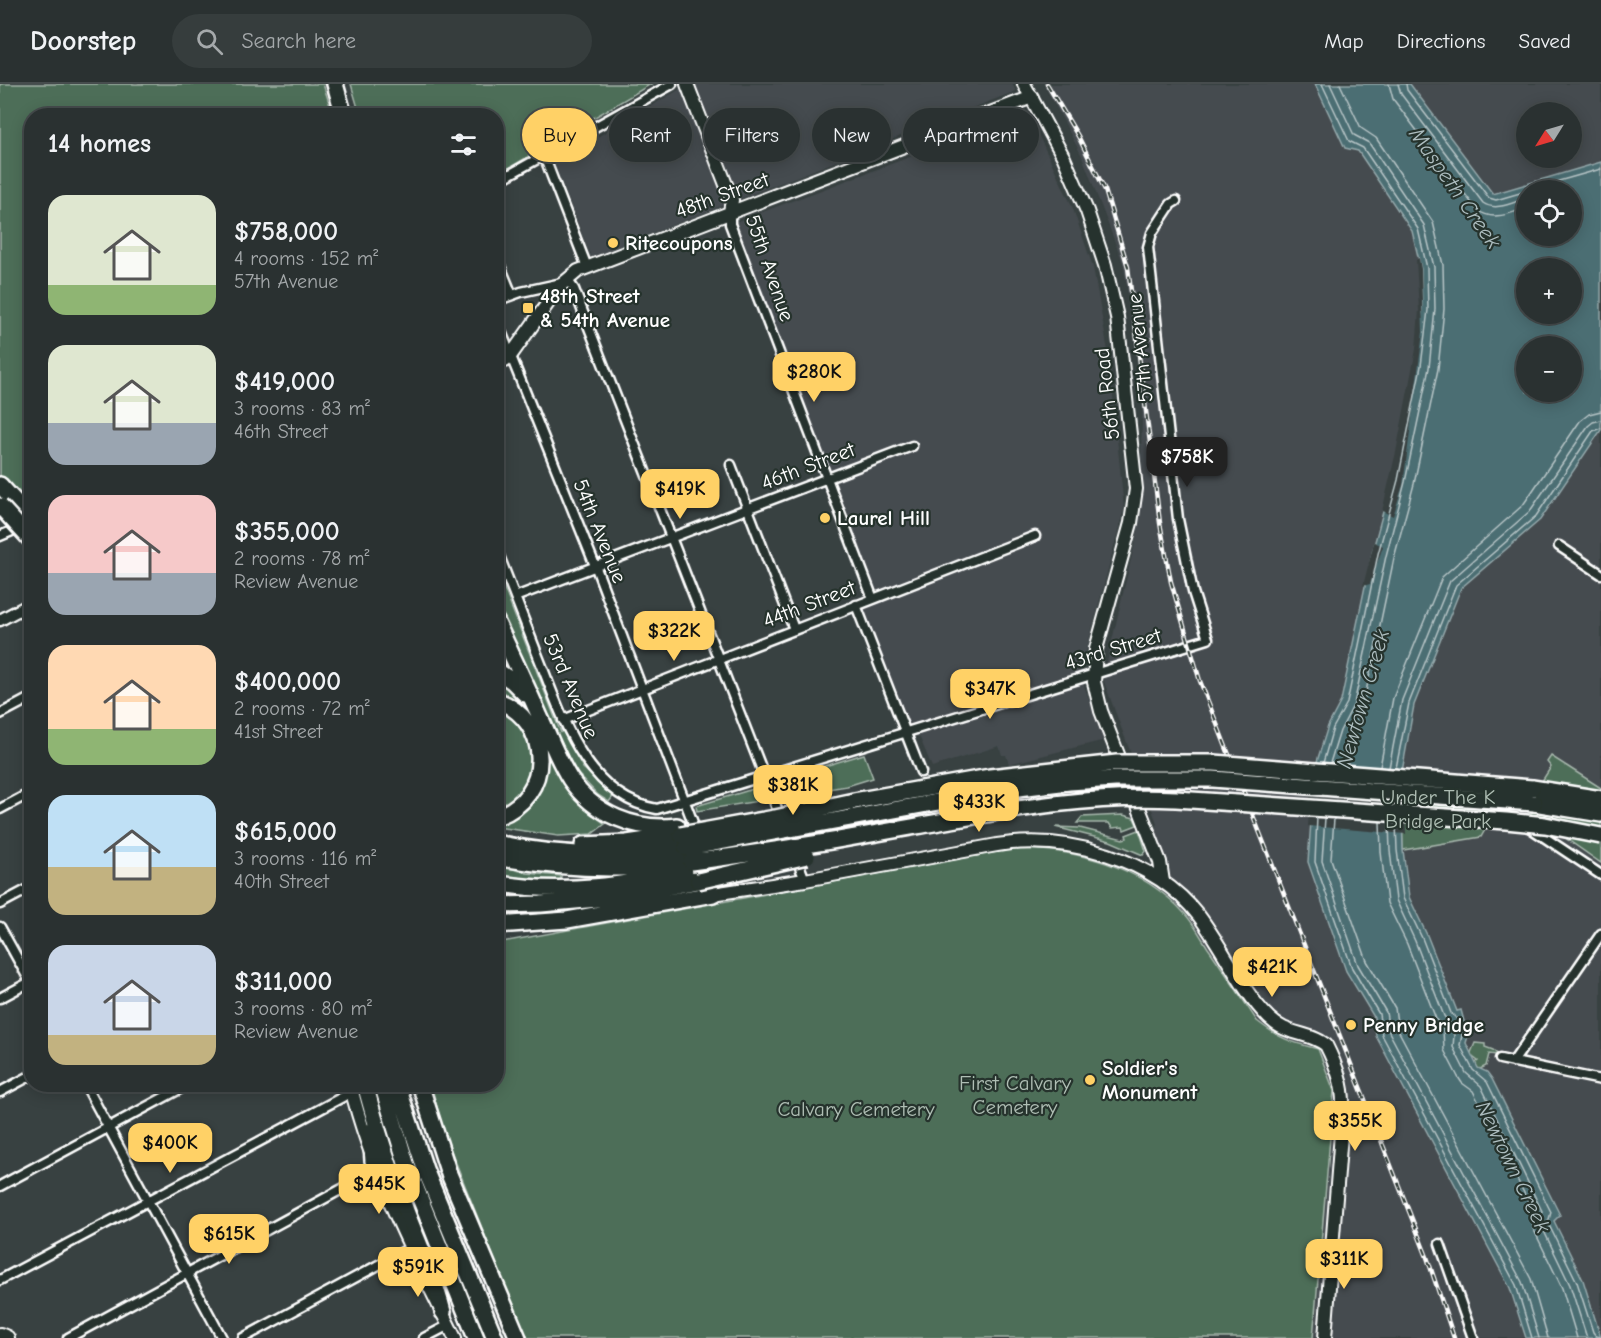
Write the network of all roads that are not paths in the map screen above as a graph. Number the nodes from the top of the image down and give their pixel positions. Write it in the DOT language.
graph roads {
  1 [pos="333,84"];
  2 [pos="341,84"];
  3 [pos="346,84"];
  4 [pos="672,84"];
  5 [pos="687,84"];
  6 [pos="1024,84"];
  7 [pos="1032,97"];
  8 [pos="344,108"];
  9 [pos="345,108"];
  10 [pos="346,108"];
  11 [pos="597,126"];
  12 [pos="533,162"];
  13 [pos="546,162"];
  14 [pos="504,178"];
  15 [pos="1176,201"];
  16 [pos="730,212"];
  17 [pos="586,267"];
  18 [pos="504,276"];
  19 [pos="565,281"];
  20 [pos="512,295"];
  21 [pos="504,298"];
  22 [pos="504,338"];
  23 [pos="511,355"];
  24 [pos="504,361"];
  25 [pos="912,446"];
  26 [pos="731,465"];
  27 [pos="827,477"];
  28 [pos="0,485"];
  29 [pos="0,494"];
  30 [pos="0,500"];
  31 [pos="0,506"];
  32 [pos="748,508"];
  33 [pos="24,519"];
  34 [pos="24,520"];
  35 [pos="24,520"];
  36 [pos="24,524"];
  37 [pos="24,532"];
  38 [pos="0,536"];
  39 [pos="1035,536"];
  40 [pos="672,537"];
  41 [pos="1559,546"];
  42 [pos="594,567"];
  43 [pos="504,569"];
  44 [pos="1601,574"];
  45 [pos="515,597"];
  46 [pos="873,599"];
  47 [pos="856,605"];
  48 [pos="24,607"];
  49 [pos="0,620"];
  50 [pos="794,629"];
  51 [pos="504,638"];
  52 [pos="1208,639"];
  53 [pos="719,658"];
  54 [pos="1094,674"];
  55 [pos="504,676"];
  56 [pos="641,689"];
  57 [pos="24,701"];
  58 [pos="504,704"];
  59 [pos="536,708"];
  60 [pos="0,714"];
  61 [pos="563,720"];
  62 [pos="906,732"];
  63 [pos="921,772"];
  64 [pos="764,776"];
  65 [pos="24,796"];
  66 [pos="1601,799"];
  67 [pos="685,801"];
  68 [pos="0,809"];
  69 [pos="504,813"];
  70 [pos="1509,813"];
  71 [pos="1601,814"];
  72 [pos="861,836"];
  73 [pos="1601,836"];
  74 [pos="504,837"];
  75 [pos="504,845"];
  76 [pos="688,854"];
  77 [pos="504,858"];
  78 [pos="1601,876"];
  79 [pos="805,880"];
  80 [pos="1163,882"];
  81 [pos="504,884"];
  82 [pos="24,891"];
  83 [pos="713,894"];
  84 [pos="504,895"];
  85 [pos="569,901"];
  86 [pos="0,904"];
  87 [pos="504,905"];
  88 [pos="504,924"];
  89 [pos="0,927"];
  90 [pos="1601,934"];
  91 [pos="24,970"];
  92 [pos="24,986"];
  93 [pos="0,998"];
  94 [pos="1500,1059"];
  95 [pos="1513,1062"];
  96 [pos="24,1079"];
  97 [pos="1601,1080"];
  98 [pos="0,1092"];
  99 [pos="89,1092"];
  100 [pos="174,1092"];
  101 [pos="346,1092"];
  102 [pos="359,1092"];
  103 [pos="360,1092"];
  104 [pos="374,1092"];
  105 [pos="384,1092"];
  106 [pos="400,1092"];
  107 [pos="418,1092"];
  108 [pos="422,1092"];
  109 [pos="427,1092"];
  110 [pos="108,1127"];
  111 [pos="433,1127"];
  112 [pos="375,1165"];
  113 [pos="0,1186"];
  114 [pos="148,1201"];
  115 [pos="474,1235"];
  116 [pos="1440,1244"];
  117 [pos="410,1248"];
  118 [pos="187,1274"];
  119 [pos="0,1281"];
  120 [pos="467,1316"];
  121 [pos="451,1330"];
  122 [pos="0,1335"];
  123 [pos="7,1338"];
  124 [pos="68,1338"];
  125 [pos="222,1338"];
  126 [pos="243,1338"];
  127 [pos="424,1338"];
  128 [pos="476,1338"];
  129 [pos="495,1338"];
  130 [pos="509,1338"];
  131 [pos="518,1338"];
  132 [pos="1324,1338"];
  133 [pos="1473,1338"];
  1 -- 8 [label="highway"];
  2 -- 9 [label="highway"];
  3 -- 10 [label="highway"];
  4 -- 11 [label="street"];
  5 -- 16 [label="main road, 55th Avenue"];
  6 -- 7 [label="main road, 56th Road"];
  7 -- 16 [label="main road, 48th Street"];
  7 -- 54 [label="main road, 56th Road"];
  12 -- 14 [label="street"];
  13 -- 17 [label="street"];
  15 -- 52 [label="street, 57th Avenue"];
  16 -- 17 [label="main road, 48th Street"];
  16 -- 27 [label="street, 55th Avenue"];
  17 -- 19 [label="main road, 48th Street"];
  18 -- 20 [label="street"];
  19 -- 20 [label="street, 48th Street"];
  19 -- 23 [label="main road, 48th Street"];
  19 -- 40 [label="street"];
  20 -- 21 [label="street, 48th Street"];
  22 -- 23 [label="street, 54th Avenue"];
  23 -- 24 [label="main road, 48th Street"];
  23 -- 42 [label="street, 54th Avenue"];
  25 -- 27 [label="street, 46th Street"];
  26 -- 32 [label="street"];
  27 -- 32 [label="street, 46th Street"];
  27 -- 46 [label="street, 55th Avenue"];
  28 -- 33 [label="highway"];
  29 -- 34 [label="main road"];
  30 -- 35 [label="main road"];
  31 -- 37 [label="highway, bridge"];
  32 -- 40 [label="street, 46th Street"];
  32 -- 50 [label="street"];
  36 -- 38 [label="street"];
  39 -- 46 [label="street, 44th Street"];
  40 -- 42 [label="street, 46th Street"];
  40 -- 53 [label="street"];
  41 -- 44 [label="street"];
  42 -- 45 [label="street, 46th Street"];
  42 -- 56 [label="street, 54th Avenue"];
  43 -- 45 [label="street, 53rd Avenue"];
  45 -- 61 [label="street, 53rd Avenue"];
  46 -- 47 [label="street, 44th Street"];
  47 -- 50 [label="street, 44th Street"];
  47 -- 62 [label="street"];
  48 -- 49 [label="street"];
  50 -- 53 [label="street, 44th Street"];
  51 -- 59 [label="highway"];
  52 -- 54 [label="street, 43rd Street"];
  53 -- 56 [label="street, 44th Street"];
  53 -- 64 [label="street"];
  54 -- 62 [label="street, 43rd Street"];
  54 -- 80 [label="main road, 56th Road"];
  55 -- 59 [label="highway"];
  56 -- 61 [label="street, 44th Street"];
  56 -- 67 [label="street, 54th Avenue"];
  57 -- 60 [label="street"];
  58 -- 69 [label="highway"];
  59 -- 76 [label="highway"];
  61 -- 67 [label="street, 53rd Avenue"];
  62 -- 63 [label="street"];
  62 -- 64 [label="street, 43rd Street"];
  64 -- 67 [label="street, 43rd Street"];
  64 -- 79 [label="street"];
  65 -- 68 [label="street"];
  66 -- 76 [label="highway, bridge"];
  67 -- 83 [label="street, 54th Avenue"];
  70 -- 78 [label="street"];
  71 -- 76 [label="highway, bridge"];
  72 -- 73 [label="highway, bridge"];
  72 -- 76 [label="highway, bridge"];
  72 -- 76 [label="highway, bridge"];
  74 -- 76 [label="highway"];
  75 -- 76 [label="highway"];
  76 -- 77 [label="highway"];
  76 -- 81 [label="highway"];
  76 -- 85 [label="highway"];
  79 -- 80 [label="main road"];
  79 -- 83 [label="main road"];
  80 -- 132 [label="main road"];
  82 -- 86 [label="street"];
  83 -- 88 [label="highway"];
  84 -- 85 [label="highway"];
  85 -- 87 [label="highway"];
  89 -- 91 [label="street"];
  90 -- 95 [label="street"];
  92 -- 93 [label="street"];
  94 -- 95 [label="street"];
  95 -- 97 [label="street"];
  96 -- 98 [label="street"];
  99 -- 110 [label="street"];
  100 -- 110 [label="street"];
  101 -- 114 [label="street"];
  102 -- 112 [label="highway"];
  103 -- 121 [label="highway"];
  104 -- 120 [label="highway"];
  105 -- 120 [label="highway"];
  106 -- 129 [label="highway"];
  107 -- 111 [label="highway"];
  108 -- 111 [label="highway"];
  109 -- 111 [label="highway"];
  110 -- 113 [label="street"];
  110 -- 114 [label="street"];
  111 -- 115 [label="highway"];
  112 -- 117 [label="main road"];
  112 -- 118 [label="street"];
  114 -- 118 [label="street"];
  114 -- 119 [label="street"];
  115 -- 130 [label="highway"];
  115 -- 131 [label="highway"];
  116 -- 133 [label="street"];
  117 -- 121 [label="main road"];
  117 -- 126 [label="street"];
  118 -- 124 [label="street"];
  118 -- 125 [label="street"];
  120 -- 128 [label="highway"];
  121 -- 127 [label="street"];
  122 -- 123 [label="main road"];
}
